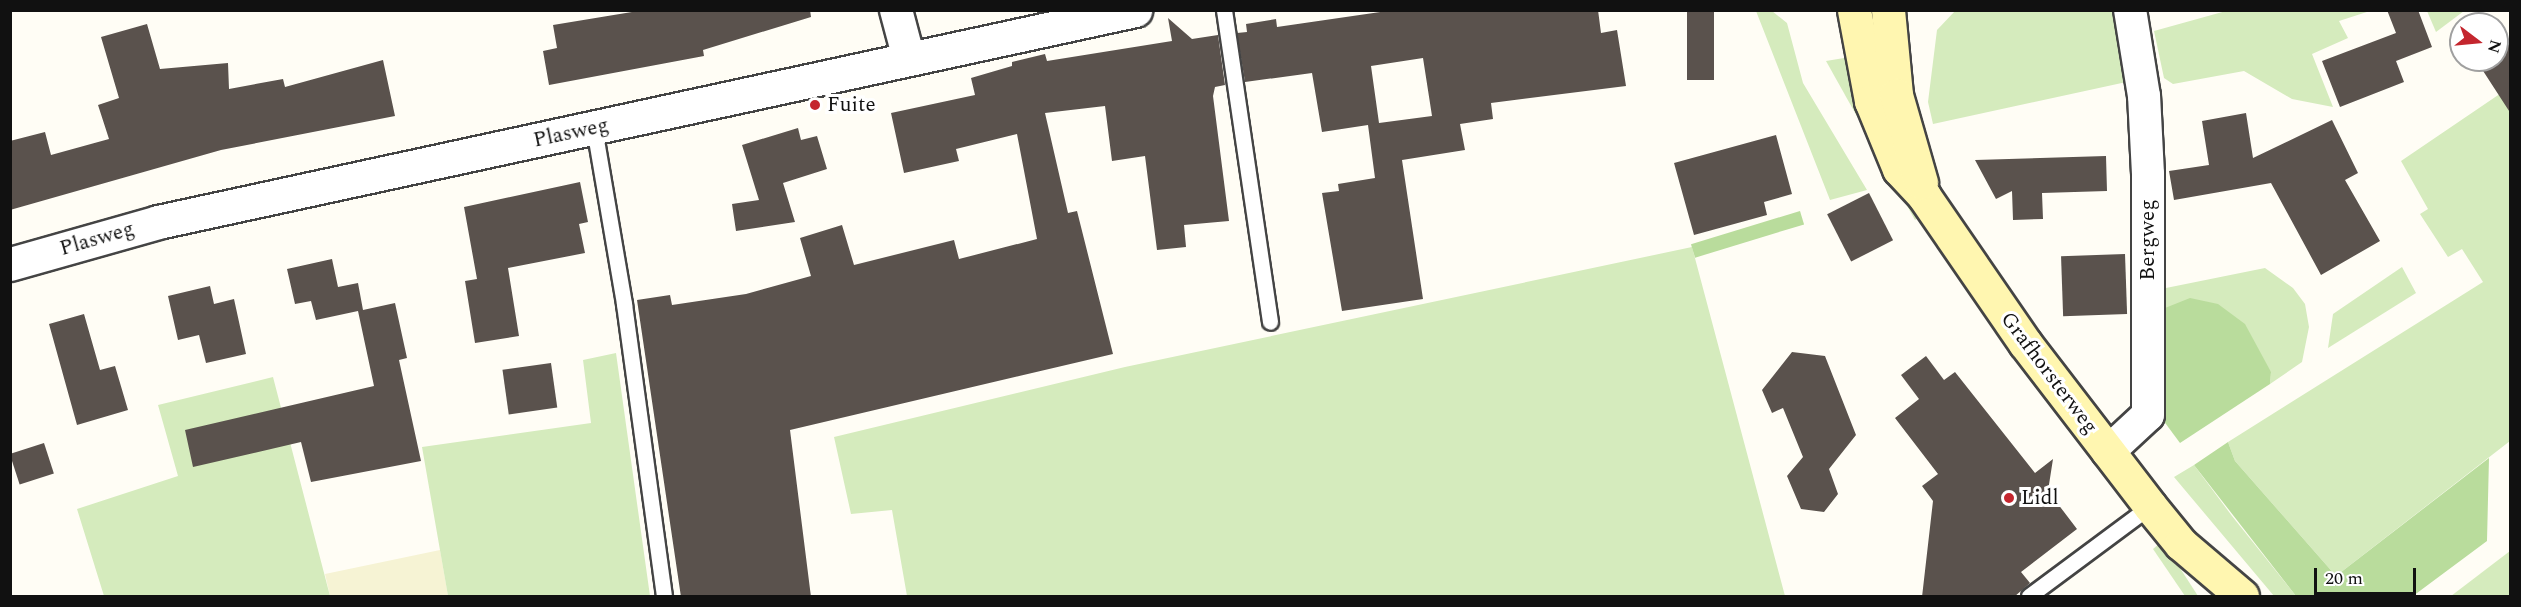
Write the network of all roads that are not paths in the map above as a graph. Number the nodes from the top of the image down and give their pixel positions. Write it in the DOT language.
graph roads {
  1 [pos="896,10"];
  2 [pos="1135,10"];
  3 [pos="1224,10"];
  4 [pos="1854,10"];
  5 [pos="1888,10"];
  6 [pos="2130,10"];
  7 [pos="909,59"];
  8 [pos="594,128"];
  9 [pos="1924,195"];
  10 [pos="10,264"];
  11 [pos="1270,322"];
  12 [pos="2108,452"];
  13 [pos="2150,506"];
  14 [pos="2181,544"];
  15 [pos="664,597"];
  16 [pos="2029,597"];
  17 [pos="2210,597"];
  18 [pos="2242,597"];
  1 -- 7 [label="street"];
  2 -- 7 [label="street, Plasweg"];
  3 -- 11 [label="lane"];
  4 -- 9 [label="main road, Grafhorsterweg"];
  5 -- 9 [label="main road, Grafhorsterweg"];
  6 -- 12 [label="street, Bergweg"];
  7 -- 8 [label="street, Plasweg"];
  8 -- 10 [label="street, Plasweg"];
  8 -- 15 [label="lane"];
  9 -- 12 [label="main road, Grafhorsterweg"];
  12 -- 13 [label="main road, Grafhorsterweg"];
  13 -- 14 [label="main road, Grafhorsterweg"];
  13 -- 16 [label="lane"];
  14 -- 17 [label="main road, Grafhorsterweg"];
  14 -- 18 [label="main road, Grafhorsterweg"];
}
